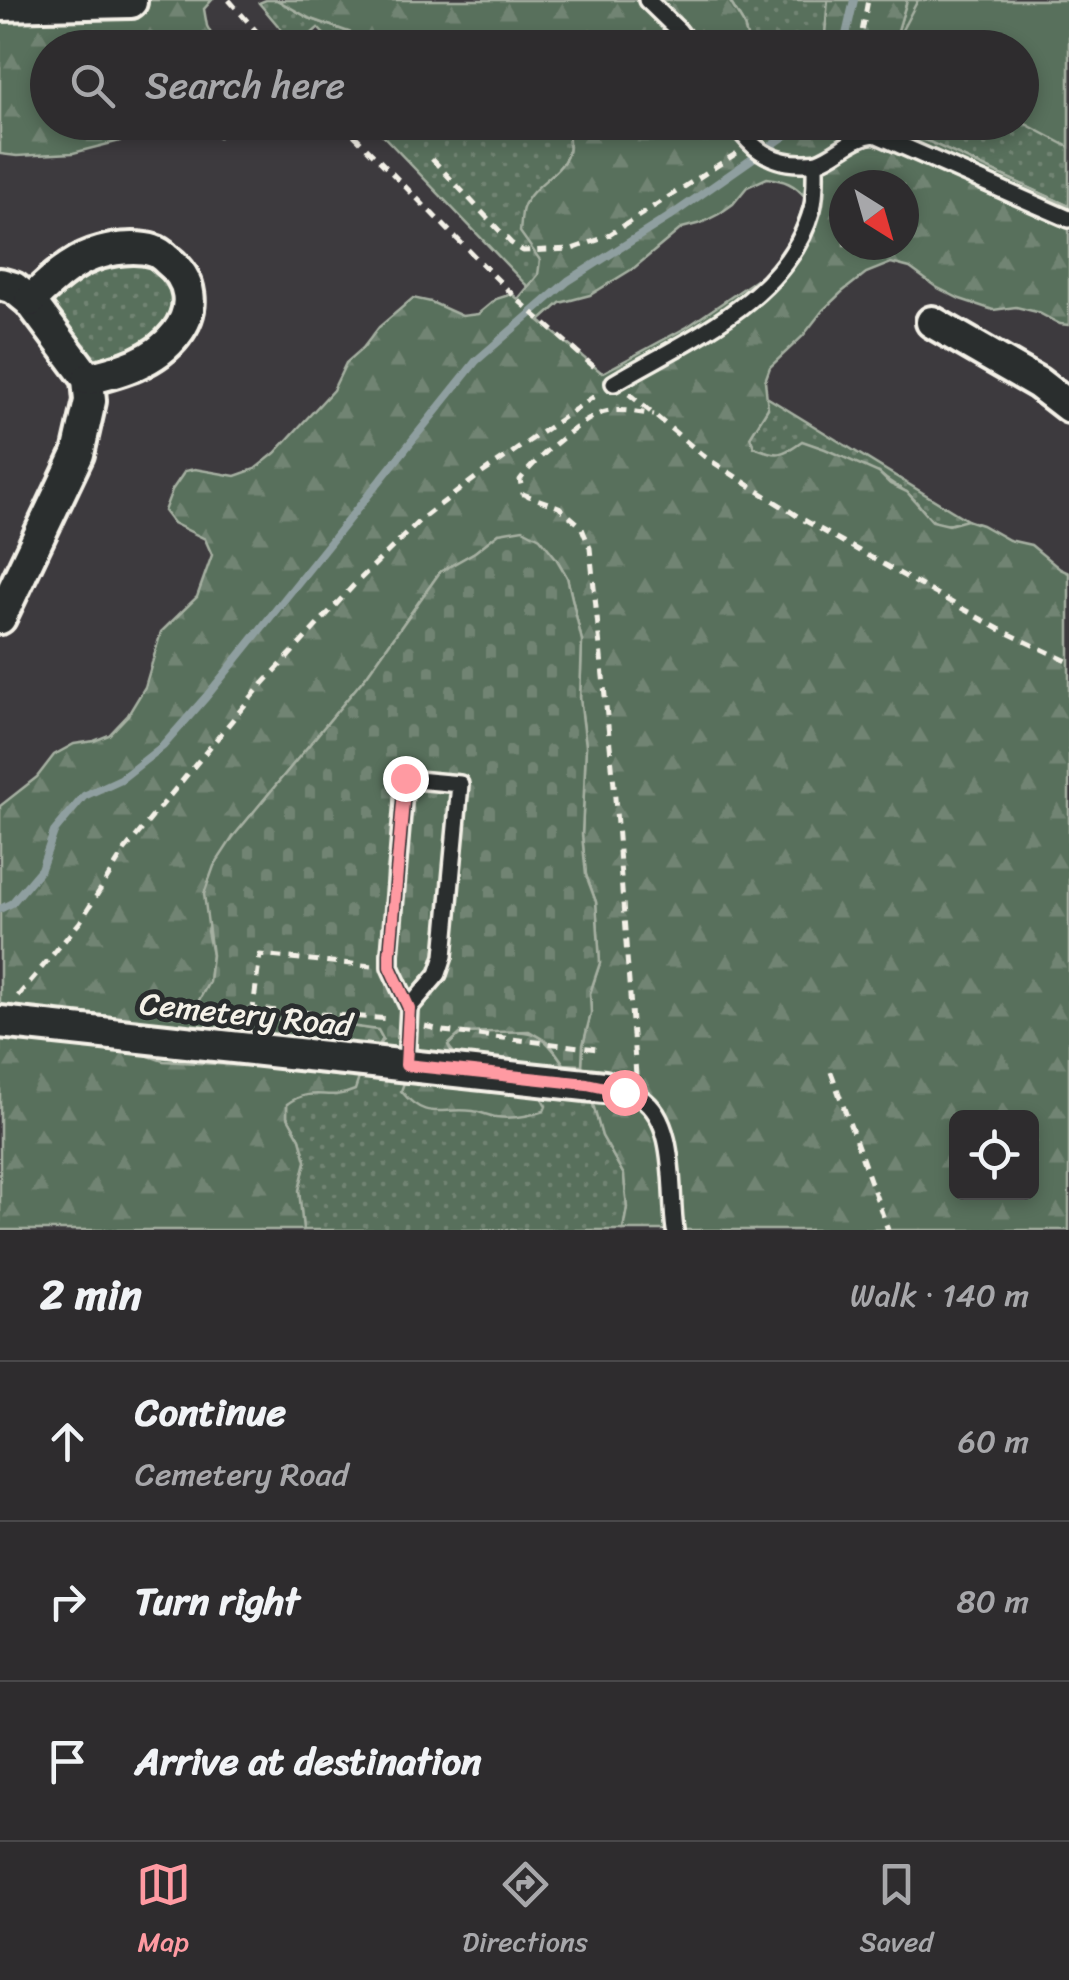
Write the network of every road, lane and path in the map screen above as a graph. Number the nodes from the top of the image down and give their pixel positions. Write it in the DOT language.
graph roads {
  1 [pos="229,0"];
  2 [pos="646,0"];
  3 [pos="868,0"];
  4 [pos="137,2"];
  5 [pos="0,5"];
  6 [pos="255,30"];
  7 [pos="678,30"];
  8 [pos="862,30"];
  9 [pos="359,140"];
  10 [pos="750,140"];
  11 [pos="854,140"];
  12 [pos="889,140"];
  13 [pos="757,148"];
  14 [pos="432,159"];
  15 [pos="816,163"];
  16 [pos="1069,220"];
  17 [pos="0,284"];
  18 [pos="30,300"];
  19 [pos="932,322"];
  20 [pos="88,379"];
  21 [pos="614,382"];
  22 [pos="1069,407"];
  23 [pos="654,415"];
  24 [pos="0,617"];
  25 [pos="1069,662"];
  26 [pos="409,1008"];
  27 [pos="6,1013"];
  28 [pos="406,1065"];
  29 [pos="830,1072"];
  30 [pos="604,1087"];
  31 [pos="640,1098"];
  32 [pos="675,1230"];
  33 [pos="888,1230"];
  1 -- 6 [label="path"];
  2 -- 7 [label="lane"];
  3 -- 8 [label="path"];
  4 -- 5 [label="street"];
  9 -- 21 [label="path"];
  10 -- 13 [label="lane"];
  11 -- 15 [label="lane"];
  12 -- 16 [label="lane"];
  13 -- 14 [label="path"];
  13 -- 15 [label="lane"];
  15 -- 21 [label="lane"];
  17 -- 18 [label="street"];
  18 -- 20 [label="street"];
  18 -- 20 [label="street"];
  19 -- 22 [label="street"];
  20 -- 24 [label="street"];
  21 -- 23 [label="path"];
  21 -- 27 [label="path"];
  23 -- 25 [label="path"];
  23 -- 31 [label="path"];
  26 -- 26 [label="lane"];
  26 -- 28 [label="lane"];
  27 -- 28 [label="street, Cemetery Road"];
  28 -- 30 [label="street, Cemetery Road"];
  29 -- 33 [label="path"];
  30 -- 31 [label="lane"];
  31 -- 32 [label="lane"];
}
